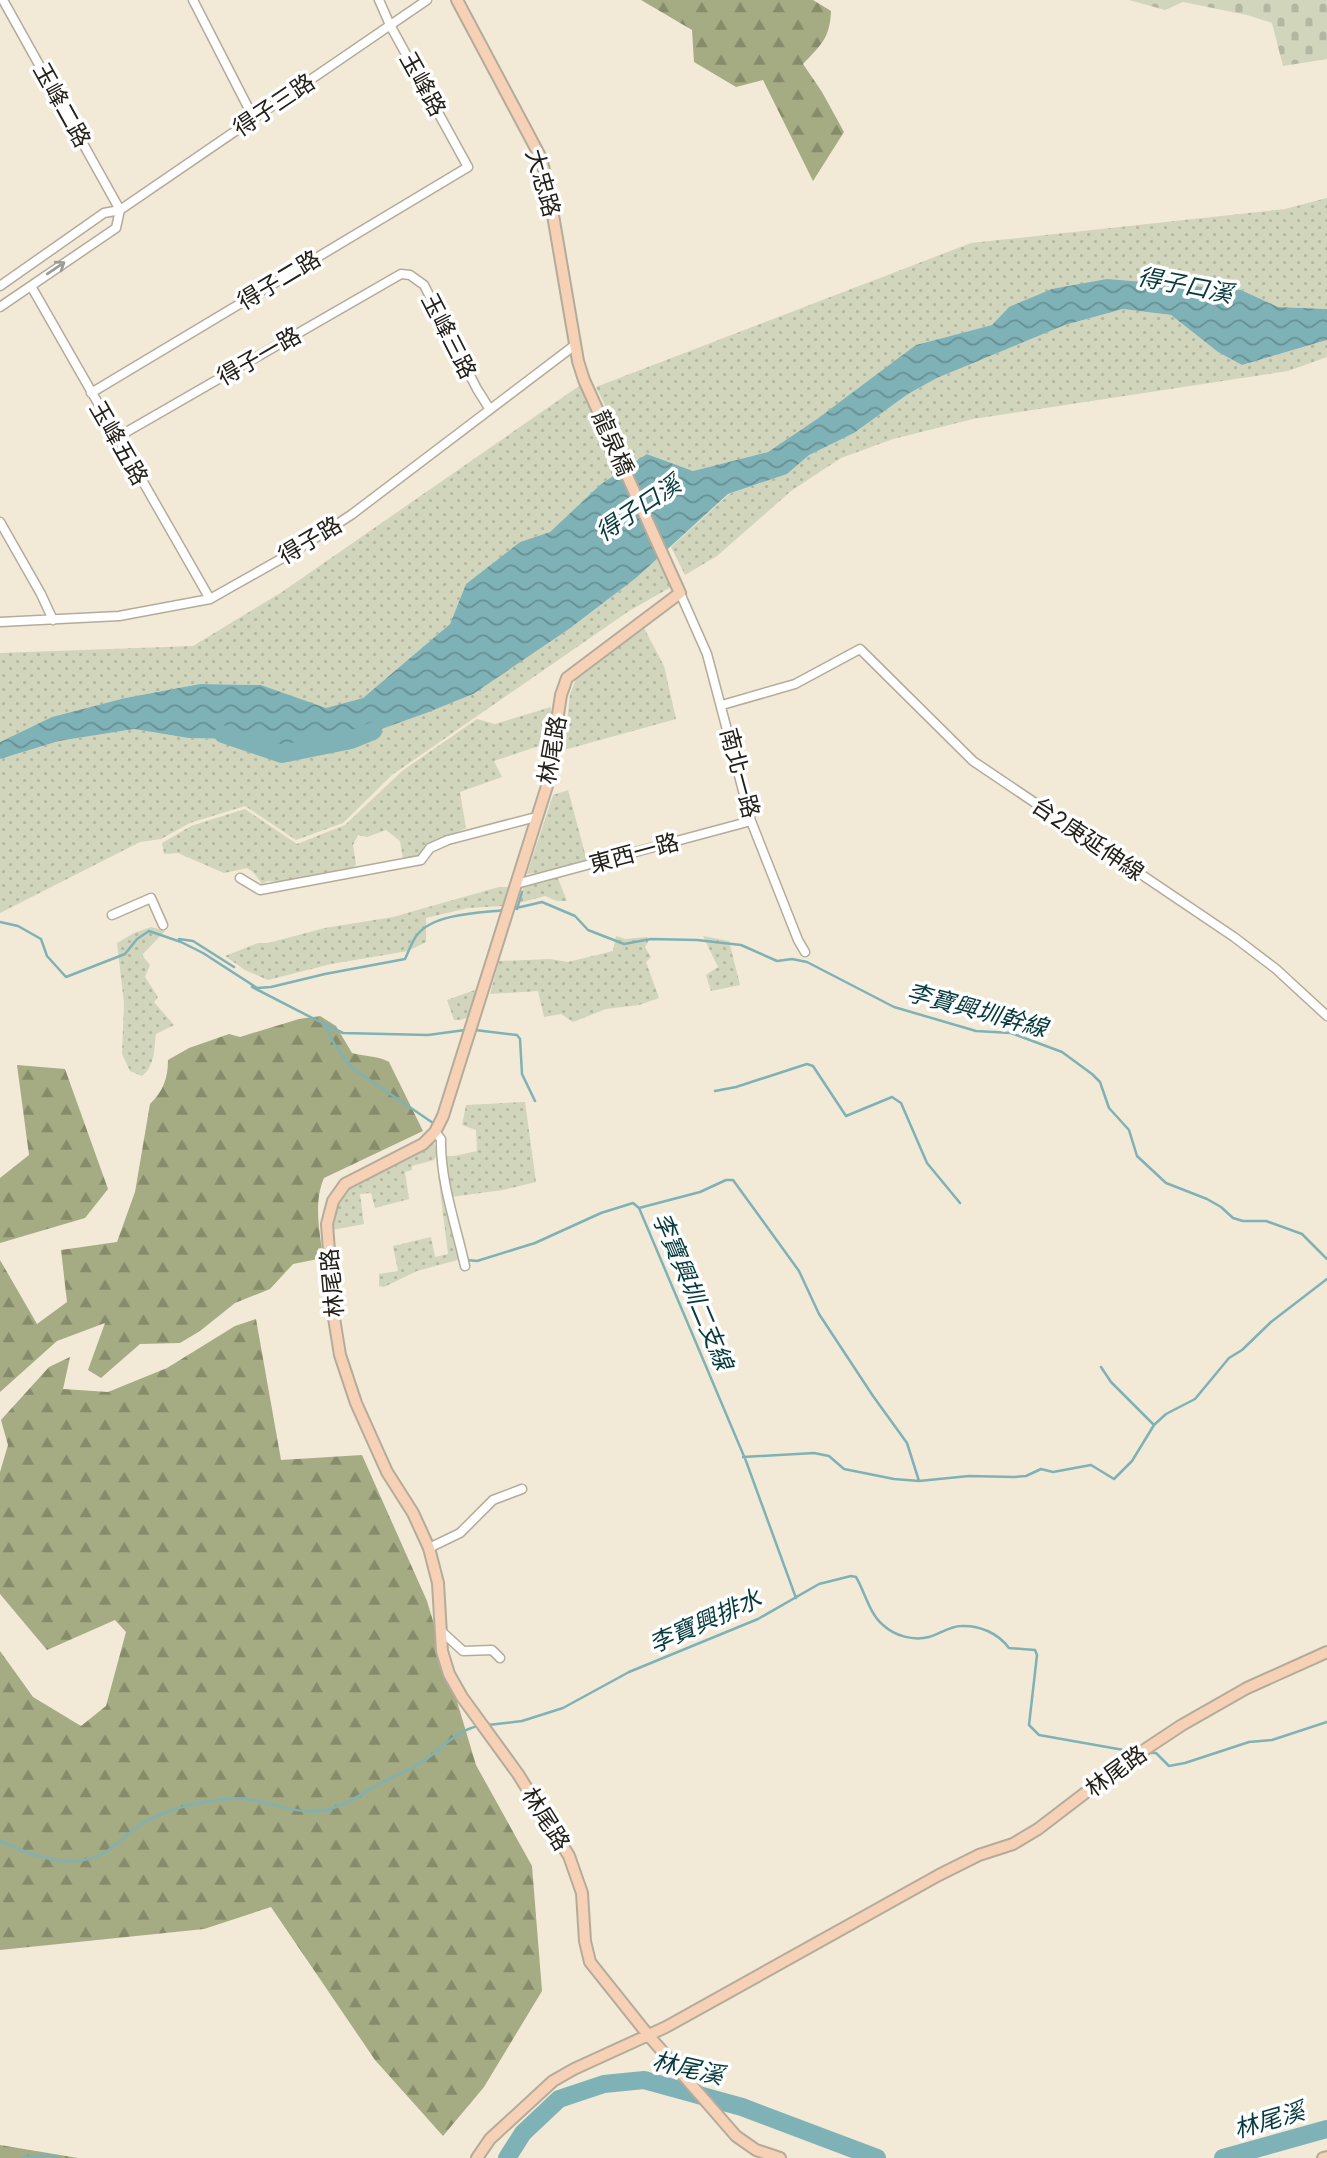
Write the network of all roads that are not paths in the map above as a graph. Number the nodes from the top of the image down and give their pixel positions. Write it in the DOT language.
graph roads {
  1 [pos="3,0"];
  2 [pos="193,0"];
  3 [pos="379,0"];
  4 [pos="427,0"];
  5 [pos="457,0"];
  6 [pos="390,25"];
  7 [pos="254,119"];
  8 [pos="468,167"];
  9 [pos="120,210"];
  10 [pos="401,274"];
  11 [pos="0,286"];
  12 [pos="30,286"];
  13 [pos="0,307"];
  14 [pos="575,345"];
  15 [pos="584,380"];
  16 [pos="91,393"];
  17 [pos="489,408"];
  18 [pos="116,438"];
  19 [pos="0,522"];
  20 [pos="678,587"];
  21 [pos="210,599"];
  22 [pos="53,620"];
  23 [pos="0,622"];
  24 [pos="722,705"];
  25 [pos="536,817"];
  26 [pos="751,821"];
  27 [pos="240,878"];
  28 [pos="516,884"];
  29 [pos="112,915"];
  30 [pos="163,925"];
  31 [pos="805,951"];
  32 [pos="1327,1016"];
  33 [pos="435,1132"];
  34 [pos="465,1266"];
  35 [pos="522,1489"];
  36 [pos="429,1548"];
  37 [pos="439,1629"];
  38 [pos="1327,1652"];
  39 [pos="500,1658"];
  40 [pos="649,2036"];
  41 [pos="477,2158"];
  42 [pos="780,2158"];
  1 -- 9 [label="street, 玉峰二路"];
  2 -- 7 [label="street"];
  3 -- 6 [label="street, 玉峰路"];
  4 -- 6 [label="street, 得子三路"];
  5 -- 14 [label="street, 大忠路"];
  6 -- 7 [label="street, 得子三路"];
  6 -- 8 [label="street, 玉峰路"];
  7 -- 9 [label="street, 得子三路"];
  8 -- 16 [label="street, 得子二路"];
  9 -- 11 [label="street"];
  12 -- 9 [label="street, one-way"];
  10 -- 17 [label="street, 玉峰三路"];
  10 -- 18 [label="street, 得子一路"];
  12 -- 13 [label="street"];
  12 -- 16 [label="street, 玉峰五路"];
  14 -- 15 [label="street, 大忠路"];
  14 -- 17 [label="street, 得子路"];
  15 -- 20 [label="street, 龍泉橋"];
  16 -- 18 [label="street, 玉峰五路"];
  17 -- 21 [label="street, 得子路"];
  18 -- 21 [label="street, 玉峰五路"];
  19 -- 22 [label="street"];
  20 -- 24 [label="street, 南北一路"];
  20 -- 25 [label="street, 林尾路"];
  21 -- 22 [label="street, 得子路"];
  22 -- 23 [label="street, 得子路"];
  24 -- 26 [label="street, 南北一路"];
  24 -- 32 [label="street, 台2庚延伸線"];
  25 -- 27 [label="street"];
  25 -- 28 [label="street, 林尾路"];
  26 -- 28 [label="street, 東西一路"];
  26 -- 31 [label="street, 南北一路"];
  28 -- 33 [label="street, 林尾路"];
  29 -- 30 [label="street"];
  33 -- 34 [label="street"];
  33 -- 36 [label="street, 林尾路"];
  35 -- 36 [label="street"];
  36 -- 37 [label="street, 林尾路"];
  37 -- 39 [label="street"];
  37 -- 40 [label="street, 林尾路"];
  38 -- 40 [label="street, 林尾路"];
  40 -- 41 [label="street, 林尾路"];
  40 -- 42 [label="street"];
}
